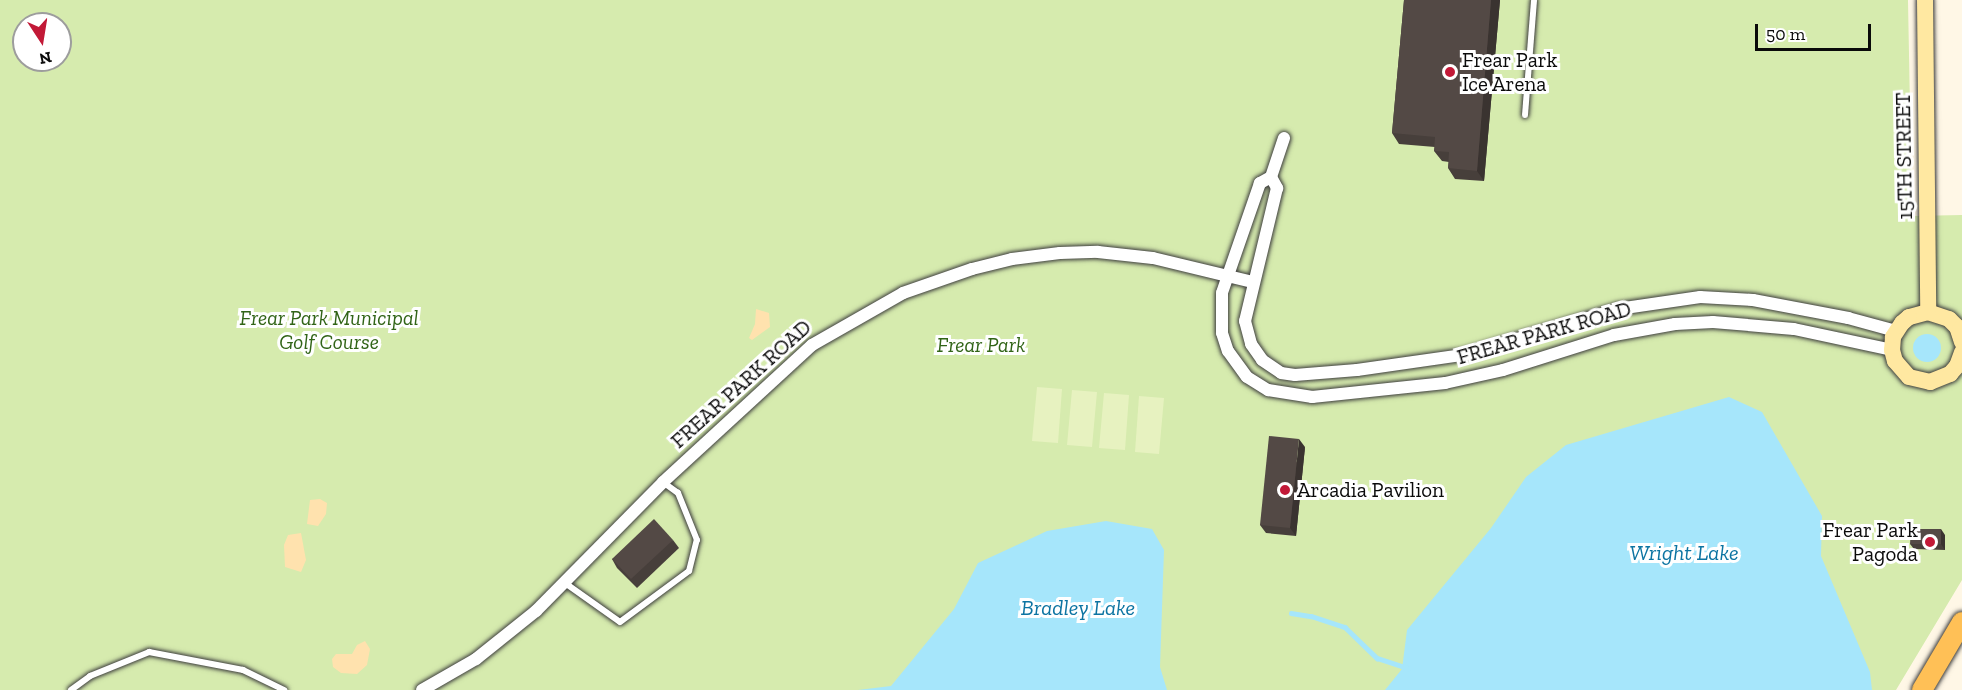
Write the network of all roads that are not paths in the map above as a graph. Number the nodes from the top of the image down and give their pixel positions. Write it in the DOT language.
graph roads {
  1 [pos="1534,0"];
  2 [pos="1925,0"];
  3 [pos="1525,115"];
  4 [pos="1284,138"];
  5 [pos="1271,177"];
  6 [pos="1227,275"];
  7 [pos="1253,282"];
  8 [pos="1928,312"];
  9 [pos="1896,331"];
  10 [pos="1962,337"];
  11 [pos="1962,342"];
  12 [pos="1892,350"];
  13 [pos="1960,362"];
  14 [pos="663,482"];
  15 [pos="565,583"];
  16 [pos="1962,622"];
  17 [pos="71,690"];
  18 [pos="285,690"];
  19 [pos="422,690"];
  20 [pos="1922,690"];
  1 -- 3 [label="lane"];
  2 -- 8 [label="street, 15TH STREET"];
  4 -- 5 [label="street, FREAR PARK ROAD"];
  5 -- 6 [label="street, FREAR PARK ROAD"];
  5 -- 7 [label="street, FREAR PARK ROAD"];
  6 -- 7 [label="street, FREAR PARK ROAD"];
  6 -- 12 [label="street, FREAR PARK ROAD"];
  6 -- 14 [label="street, FREAR PARK ROAD"];
  7 -- 9 [label="street, FREAR PARK ROAD"];
  8 -- 9 [label="street"];
  8 -- 10 [label="street"];
  9 -- 12 [label="street"];
  10 -- 11 [label="street"];
  12 -- 13 [label="street"];
  14 -- 15 [label="street, FREAR PARK ROAD"];
  14 -- 15 [label="lane"];
  15 -- 19 [label="street, FREAR PARK ROAD"];
  16 -- 20 [label="main road"];
  17 -- 18 [label="lane"];
}
